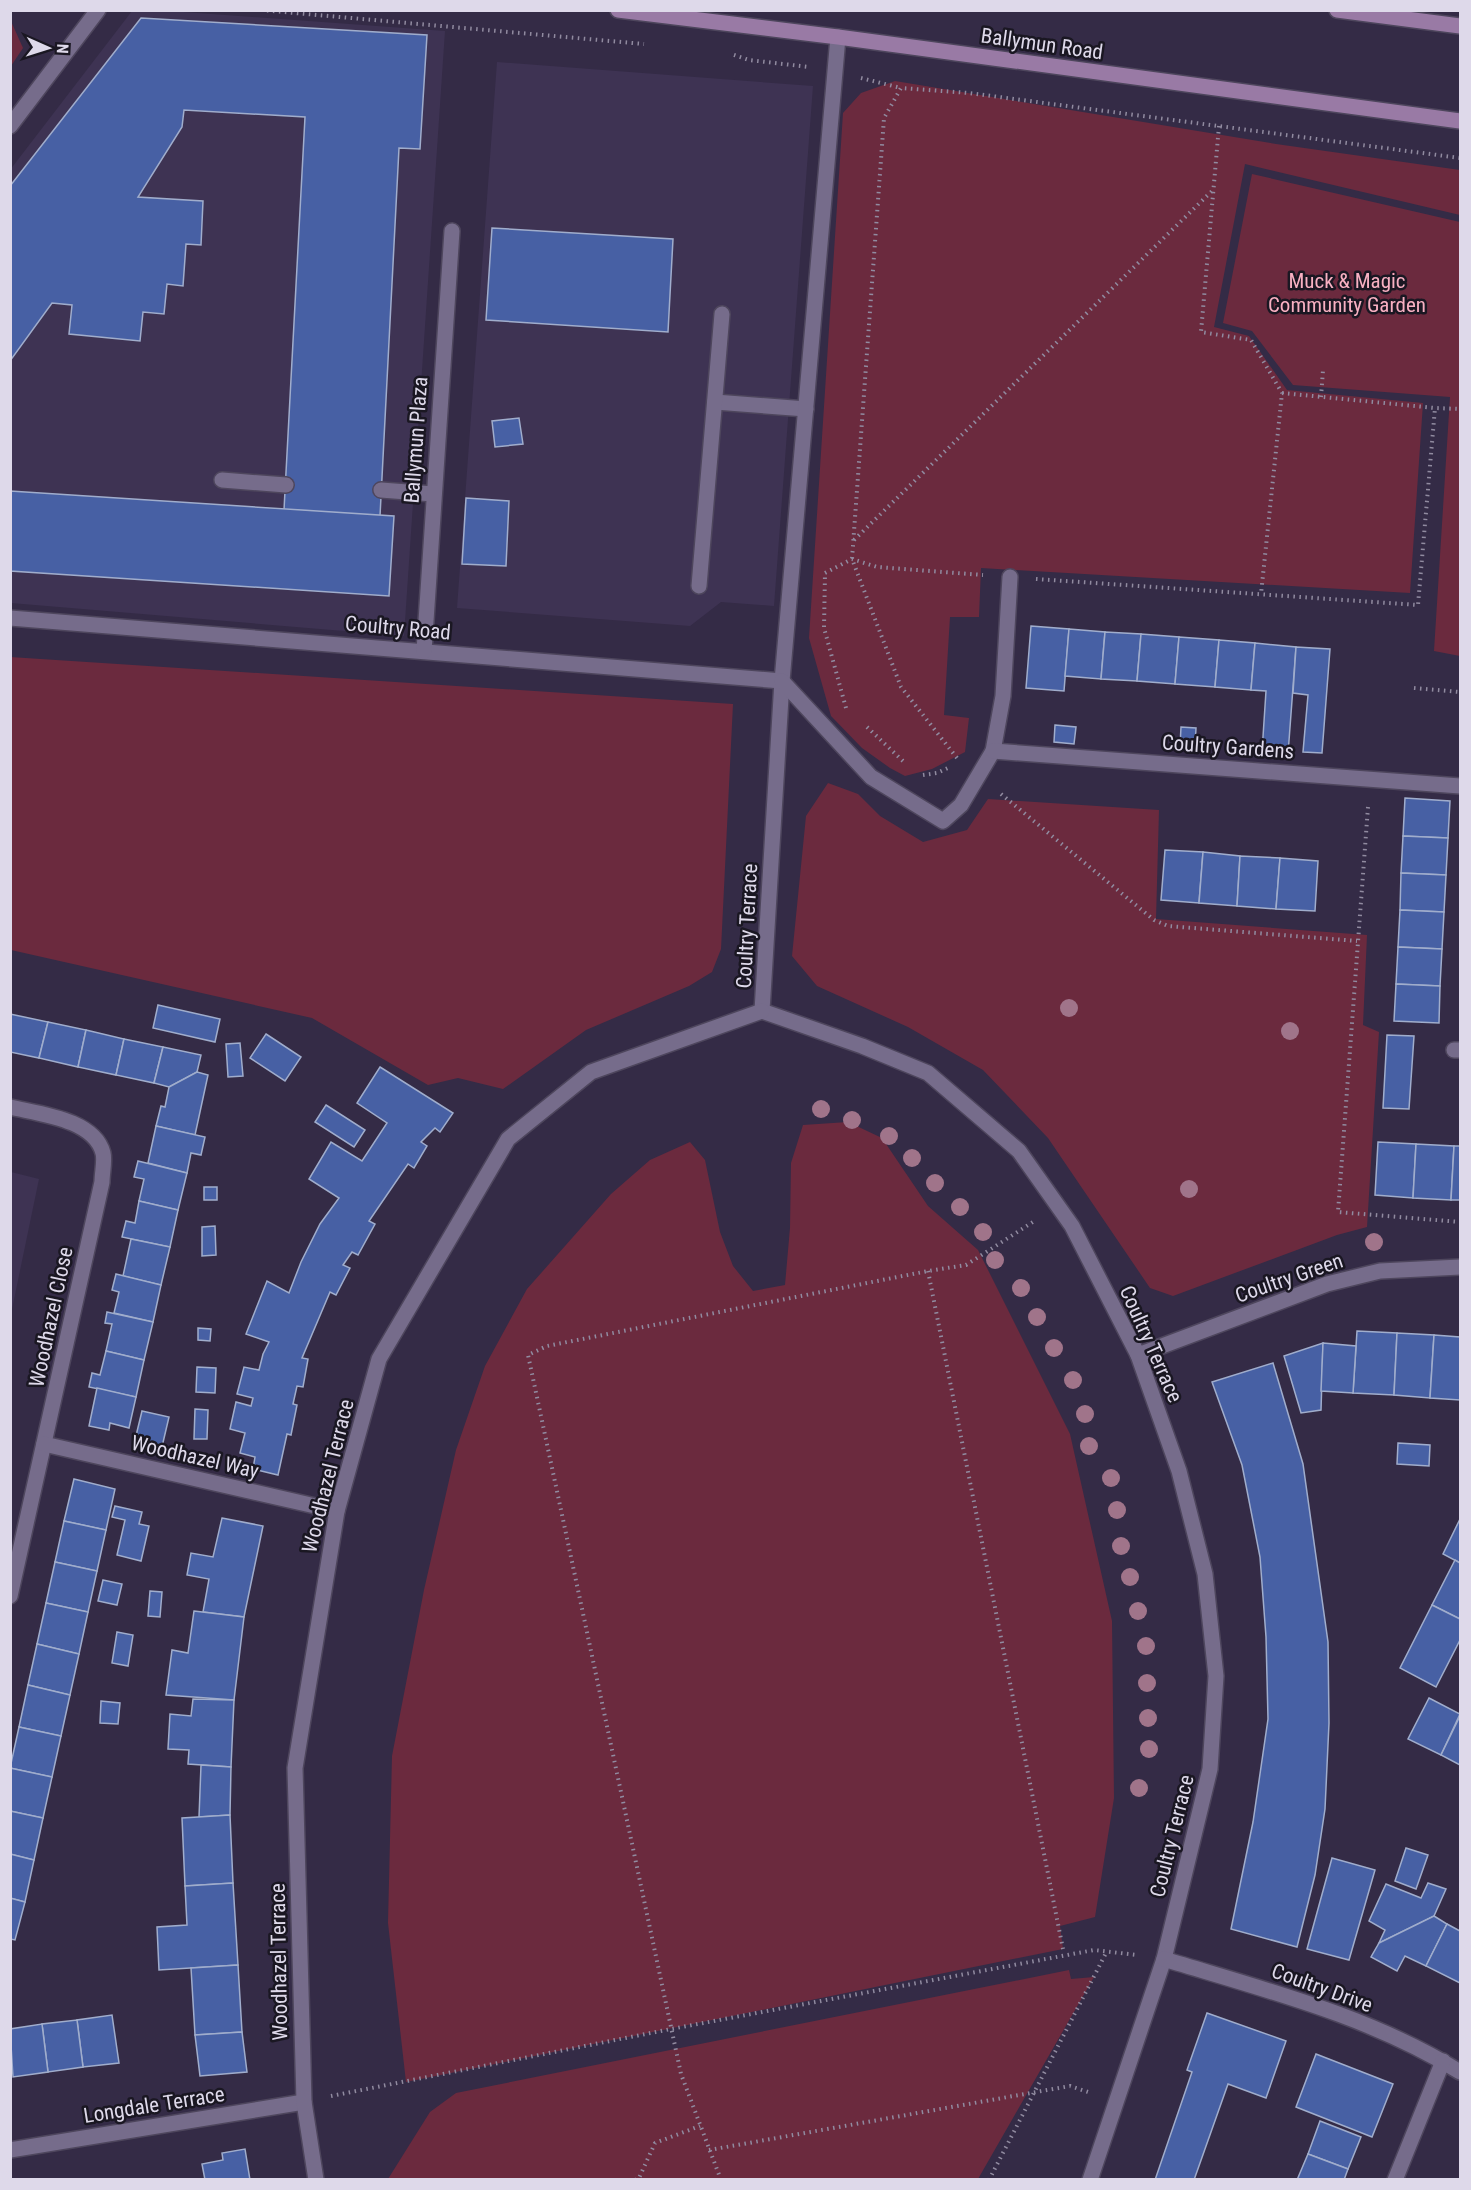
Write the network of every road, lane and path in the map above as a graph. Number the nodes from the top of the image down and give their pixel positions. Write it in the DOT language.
graph roads {
  1 [pos="98,10"];
  2 [pos="618,10"];
  3 [pos="1337,10"];
  4 [pos="263,11"];
  5 [pos="1461,26"];
  6 [pos="838,37"];
  7 [pos="652,45"];
  8 [pos="731,54"];
  9 [pos="834,72"];
  10 [pos="901,88"];
  11 [pos="1461,121"];
  12 [pos="10,126"];
  13 [pos="1219,126"];
  14 [pos="1461,158"];
  15 [pos="1213,190"];
  16 [pos="452,231"];
  17 [pos="722,314"];
  18 [pos="1323,370"];
  19 [pos="1282,393"];
  20 [pos="1321,397"];
  21 [pos="715,402"];
  22 [pos="1435,408"];
  23 [pos="806,409"];
  24 [pos="1461,409"];
  25 [pos="222,480"];
  26 [pos="286,485"];
  27 [pos="381,490"];
  28 [pos="433,494"];
  29 [pos="853,541"];
  30 [pos="852,559"];
  31 [pos="1010,577"];
  32 [pos="699,586"];
  33 [pos="1261,594"];
  34 [pos="10,618"];
  35 [pos="424,651"];
  36 [pos="782,681"];
  37 [pos="1414,688"];
  38 [pos="1461,692"];
  39 [pos="854,716"];
  40 [pos="862,723"];
  41 [pos="993,751"];
  42 [pos="911,768"];
  43 [pos="919,775"];
  44 [pos="977,775"];
  45 [pos="1370,779"];
  46 [pos="1461,786"];
  47 [pos="1357,941"];
  48 [pos="762,1011"];
  49 [pos="10,1107"];
  50 [pos="1058,1205"];
  51 [pos="1461,1222"];
  52 [pos="1461,1267"];
  53 [pos="928,1271"];
  54 [pos="1138,1355"];
  55 [pos="44,1444"];
  56 [pos="337,1511"];
  57 [pos="10,1596"];
  58 [pos="1063,1949"];
  59 [pos="1107,1951"];
  60 [pos="1164,1959"];
  61 [pos="671,2029"];
  62 [pos="1443,2061"];
  63 [pos="1461,2072"];
  64 [pos="1034,2093"];
  65 [pos="1118,2100"];
  66 [pos="304,2102"];
  67 [pos="700,2126"];
  68 [pos="10,2150"];
  69 [pos="709,2150"];
  70 [pos="316,2180"];
  71 [pos="635,2180"];
  72 [pos="721,2180"];
  73 [pos="989,2180"];
  74 [pos="1090,2180"];
  75 [pos="1395,2180"];
  1 -- 12 [label="street"];
  2 -- 6 [label="main road, Ballymun Road"];
  3 -- 5 [label="main road"];
  4 -- 7 [label="path"];
  6 -- 9 [label="street, Coultry Terrace"];
  6 -- 11 [label="main road, Ballymun Road"];
  8 -- 9 [label="path"];
  9 -- 10 [label="path"];
  9 -- 23 [label="street, Coultry Terrace"];
  10 -- 13 [label="path"];
  10 -- 29 [label="path"];
  13 -- 14 [label="path"];
  13 -- 15 [label="path"];
  15 -- 19 [label="path"];
  15 -- 29 [label="path"];
  16 -- 28 [label="street, Ballymun Plaza"];
  17 -- 21 [label="street"];
  18 -- 20 [label="path"];
  19 -- 20 [label="path"];
  19 -- 33 [label="path"];
  20 -- 22 [label="path"];
  21 -- 23 [label="street"];
  21 -- 32 [label="street"];
  22 -- 24 [label="path"];
  22 -- 33 [label="path"];
  23 -- 36 [label="street, Coultry Terrace"];
  25 -- 26 [label="street"];
  27 -- 28 [label="street"];
  28 -- 35 [label="street, Ballymun Plaza"];
  29 -- 30 [label="path"];
  30 -- 31 [label="path"];
  30 -- 39 [label="path"];
  30 -- 43 [label="path"];
  31 -- 33 [label="path"];
  31 -- 41 [label="street"];
  34 -- 35 [label="street, Coultry Road"];
  35 -- 36 [label="street, Coultry Road"];
  36 -- 44 [label="street"];
  36 -- 48 [label="street, Coultry Terrace"];
  37 -- 38 [label="path"];
  40 -- 42 [label="path"];
  41 -- 44 [label="street"];
  41 -- 45 [label="street, Coultry Gardens"];
  44 -- 47 [label="path"];
  45 -- 46 [label="street, Coultry Gardens"];
  45 -- 47 [label="path"];
  47 -- 51 [label="path"];
  48 -- 50 [label="street, Coultry Terrace"];
  48 -- 56 [label="street, Woodhazel Terrace"];
  49 -- 55 [label="street, Woodhazel Close"];
  50 -- 53 [label="path"];
  50 -- 54 [label="street, Coultry Terrace"];
  52 -- 54 [label="street, Coultry Green"];
  53 -- 58 [label="path"];
  53 -- 61 [label="path"];
  54 -- 60 [label="street, Coultry Terrace"];
  55 -- 56 [label="street, Woodhazel Way"];
  55 -- 57 [label="street, Woodhazel Close"];
  56 -- 66 [label="street, Woodhazel Terrace"];
  59 -- 60 [label="path"];
  59 -- 61 [label="path"];
  59 -- 64 [label="path"];
  60 -- 62 [label="street, Coultry Drive"];
  60 -- 65 [label="street, Coultry Terrace"];
  61 -- 66 [label="path"];
  61 -- 67 [label="path"];
  62 -- 63 [label="street, Coultry Drive"];
  62 -- 75 [label="street"];
  64 -- 65 [label="path"];
  64 -- 69 [label="path"];
  64 -- 73 [label="path"];
  65 -- 74 [label="street, Coultry Terrace"];
  66 -- 68 [label="street, Longdale Terrace"];
  66 -- 70 [label="street, Woodhazel Terrace"];
  67 -- 69 [label="path"];
  67 -- 71 [label="path"];
  69 -- 72 [label="path"];
}
